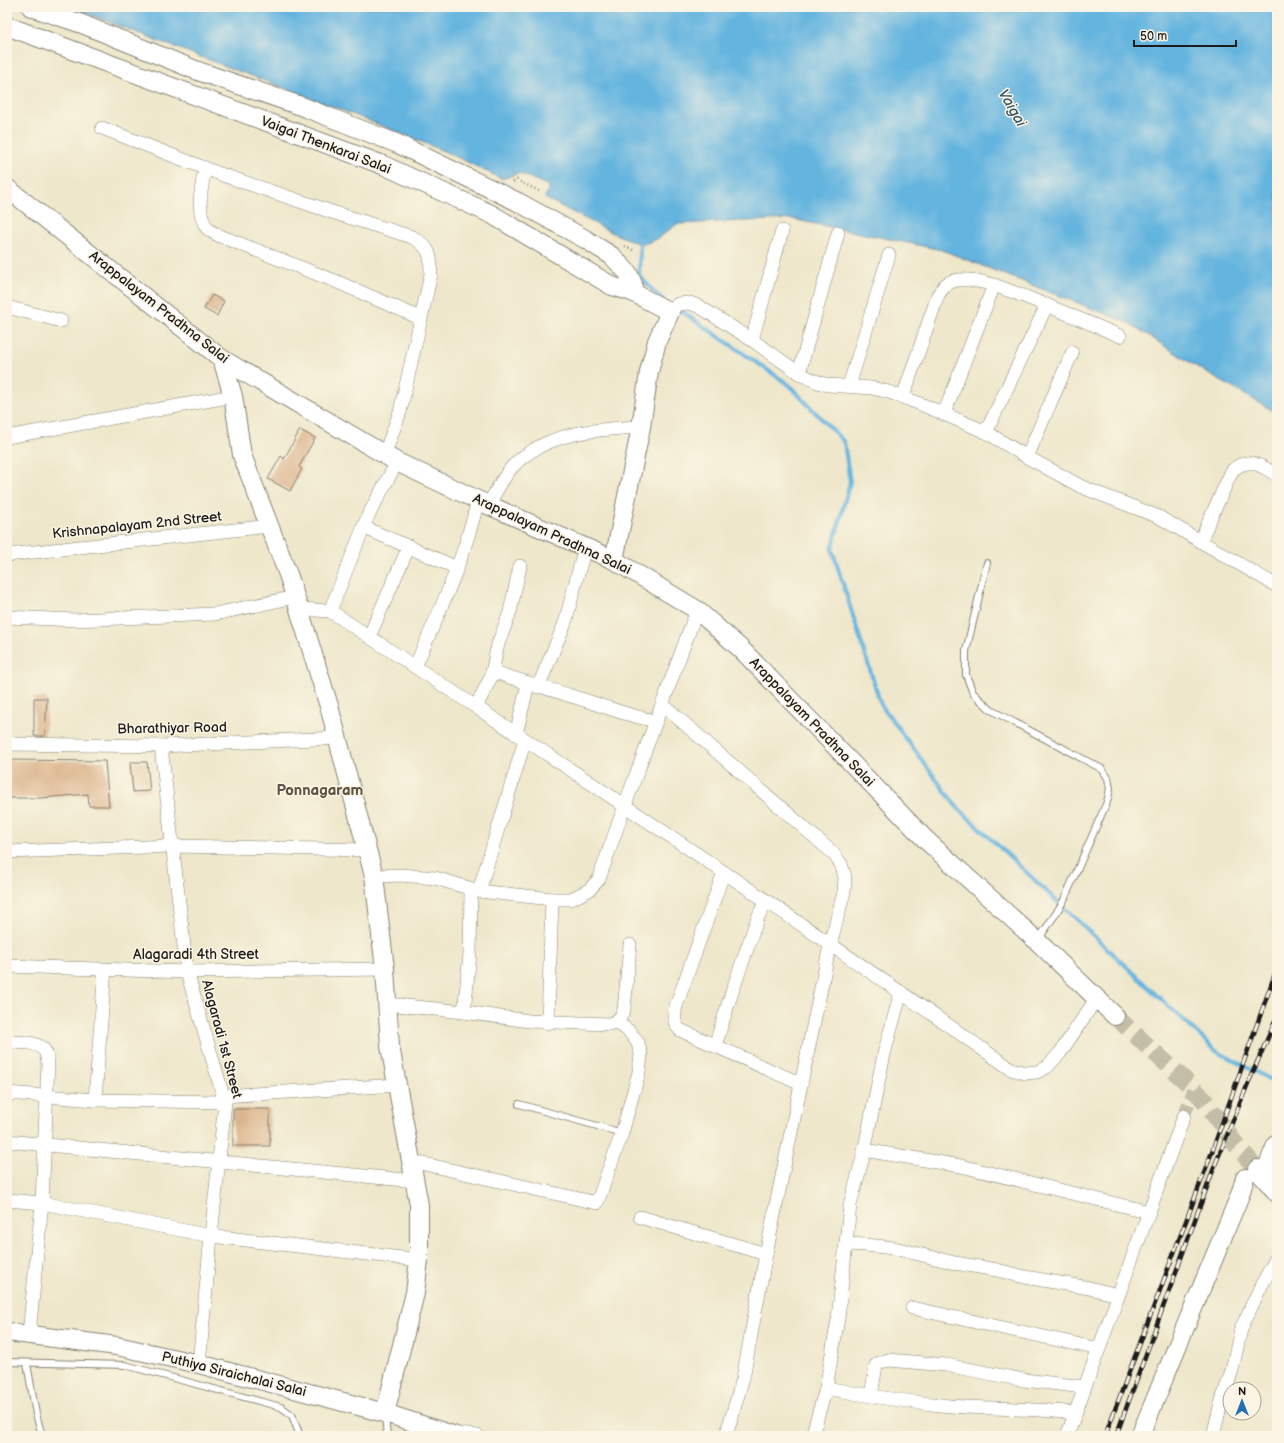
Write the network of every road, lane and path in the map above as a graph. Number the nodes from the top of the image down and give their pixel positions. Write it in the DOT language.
graph roads {
  1 [pos="31,7"];
  2 [pos="7,26"];
  3 [pos="102,128"];
  4 [pos="205,168"];
  5 [pos="511,183"];
  6 [pos="7,188"];
  7 [pos="541,192"];
  8 [pos="782,231"];
  9 [pos="838,233"];
  10 [pos="889,255"];
  11 [pos="994,285"];
  12 [pos="632,292"];
  13 [pos="1047,305"];
  14 [pos="7,307"];
  15 [pos="673,308"];
  16 [pos="420,318"];
  17 [pos="61,321"];
  18 [pos="1120,336"];
  19 [pos="752,340"];
  20 [pos="1072,353"];
  21 [pos="222,359"];
  22 [pos="799,373"];
  23 [pos="849,386"];
  24 [pos="233,396"];
  25 [pos="903,397"];
  26 [pos="944,414"];
  27 [pos="641,427"];
  28 [pos="986,432"];
  29 [pos="7,437"];
  30 [pos="391,458"];
  31 [pos="1027,458"];
  32 [pos="1277,475"];
  33 [pos="483,502"];
  34 [pos="270,526"];
  35 [pos="363,527"];
  36 [pos="1200,541"];
  37 [pos="409,546"];
  38 [pos="585,547"];
  39 [pos="7,555"];
  40 [pos="614,560"];
  41 [pos="987,562"];
  42 [pos="520,566"];
  43 [pos="457,568"];
  44 [pos="1277,586"];
  45 [pos="297,603"];
  46 [pos="697,610"];
  47 [pos="330,611"];
  48 [pos="7,616"];
  49 [pos="369,637"];
  50 [pos="415,667"];
  51 [pos="492,671"];
  52 [pos="533,685"];
  53 [pos="662,704"];
  54 [pos="476,707"];
  55 [pos="656,720"];
  56 [pos="520,737"];
  57 [pos="337,738"];
  58 [pos="7,744"];
  59 [pos="161,746"];
  60 [pos="625,805"];
  61 [pos="173,846"];
  62 [pos="368,850"];
  63 [pos="7,852"];
  64 [pos="724,872"];
  65 [pos="374,876"];
  66 [pos="475,890"];
  67 [pos="552,899"];
  68 [pos="766,901"];
  69 [pos="1037,941"];
  70 [pos="830,944"];
  71 [pos="630,945"];
  72 [pos="7,966"];
  73 [pos="105,969"];
  74 [pos="385,969"];
  75 [pos="187,972"];
  76 [pos="901,992"];
  77 [pos="1096,999"];
  78 [pos="387,1004"];
  79 [pos="464,1012"];
  80 [pos="1115,1016"];
  81 [pos="616,1022"];
  82 [pos="548,1023"];
  83 [pos="7,1042"];
  84 [pos="715,1046"];
  85 [pos="800,1084"];
  86 [pos="398,1085"];
  87 [pos="7,1093"];
  88 [pos="46,1096"];
  89 [pos="224,1099"];
  90 [pos="95,1100"];
  91 [pos="519,1104"];
  92 [pos="1184,1116"];
  93 [pos="622,1132"];
  94 [pos="7,1141"];
  95 [pos="1277,1143"];
  96 [pos="44,1145"];
  97 [pos="864,1150"];
  98 [pos="219,1161"];
  99 [pos="411,1161"];
  100 [pos="1255,1175"];
  101 [pos="415,1181"];
  102 [pos="1277,1193"];
  103 [pos="7,1200"];
  104 [pos="42,1203"];
  105 [pos="1149,1212"];
  106 [pos="640,1217"];
  107 [pos="211,1236"];
  108 [pos="846,1244"];
  109 [pos="766,1254"];
  110 [pos="1277,1258"];
  111 [pos="419,1260"];
  112 [pos="1118,1295"];
  113 [pos="912,1308"];
  114 [pos="7,1332"];
  115 [pos="29,1334"];
  116 [pos="1099,1349"];
  117 [pos="7,1362"];
  118 [pos="27,1364"];
  119 [pos="199,1364"];
  120 [pos="1084,1387"];
  121 [pos="826,1388"];
  122 [pos="871,1396"];
  123 [pos="385,1413"];
  124 [pos="1075,1413"];
  125 [pos="450,1435"];
  126 [pos="42,1436"];
  127 [pos="300,1436"];
  128 [pos="387,1436"];
  129 [pos="478,1436"];
  130 [pos="726,1436"];
  131 [pos="812,1436"];
  132 [pos="1067,1436"];
  133 [pos="1140,1436"];
  134 [pos="1213,1436"];
  1 -- 12 [label="street, Vaigai Thenkarai Salai"];
  2 -- 12 [label="street, Vaigai Thenkarai Salai"];
  3 -- 4 [label="street"];
  4 -- 16 [label="street"];
  4 -- 16 [label="street"];
  5 -- 7 [label="path"];
  6 -- 21 [label="street, Arappalayam Pradhna Salai"];
  8 -- 19 [label="street"];
  9 -- 22 [label="street"];
  10 -- 23 [label="street"];
  11 -- 13 [label="street"];
  11 -- 25 [label="street"];
  11 -- 26 [label="street"];
  12 -- 15 [label="street, Vaigai Thenkarai Salai"];
  13 -- 18 [label="street"];
  13 -- 28 [label="street"];
  14 -- 17 [label="street"];
  15 -- 19 [label="street"];
  15 -- 27 [label="street"];
  16 -- 30 [label="street"];
  19 -- 22 [label="street"];
  20 -- 31 [label="street"];
  21 -- 24 [label="street"];
  21 -- 30 [label="street, Arappalayam Pradhna Salai"];
  22 -- 23 [label="street"];
  23 -- 25 [label="street"];
  24 -- 29 [label="street"];
  24 -- 34 [label="street"];
  25 -- 26 [label="street"];
  26 -- 28 [label="street"];
  27 -- 33 [label="street"];
  27 -- 40 [label="street"];
  28 -- 31 [label="street"];
  30 -- 33 [label="street, Arappalayam Pradhna Salai"];
  30 -- 35 [label="street"];
  31 -- 36 [label="street"];
  32 -- 36 [label="street"];
  33 -- 38 [label="street, Arappalayam Pradhna Salai"];
  33 -- 43 [label="street"];
  34 -- 39 [label="street, Krishnapalayam 2nd Street"];
  34 -- 45 [label="street"];
  35 -- 37 [label="street"];
  35 -- 47 [label="street"];
  36 -- 44 [label="street"];
  37 -- 43 [label="street"];
  37 -- 49 [label="street"];
  38 -- 40 [label="street, Arappalayam Pradhna Salai"];
  38 -- 52 [label="street"];
  40 -- 46 [label="street, Arappalayam Pradhna Salai"];
  41 -- 69 [label="lane"];
  42 -- 51 [label="street"];
  43 -- 50 [label="street"];
  45 -- 47 [label="street"];
  45 -- 48 [label="street"];
  45 -- 57 [label="street"];
  46 -- 53 [label="street"];
  46 -- 69 [label="street, Arappalayam Pradhna Salai"];
  47 -- 49 [label="street"];
  49 -- 50 [label="street"];
  50 -- 54 [label="street"];
  51 -- 52 [label="street"];
  51 -- 54 [label="street"];
  52 -- 55 [label="street"];
  52 -- 56 [label="street"];
  53 -- 55 [label="street"];
  53 -- 70 [label="street"];
  54 -- 56 [label="street"];
  55 -- 60 [label="street"];
  56 -- 60 [label="street"];
  56 -- 66 [label="street"];
  57 -- 59 [label="street, Bharathiyar Road"];
  57 -- 62 [label="street"];
  58 -- 59 [label="street, Bharathiyar Road"];
  59 -- 61 [label="street, Alagaradi 1st Street"];
  60 -- 64 [label="street"];
  60 -- 67 [label="street"];
  61 -- 62 [label="street"];
  61 -- 63 [label="street"];
  61 -- 75 [label="street, Alagaradi 1st Street"];
  62 -- 65 [label="street"];
  64 -- 68 [label="street"];
  64 -- 84 [label="street"];
  65 -- 66 [label="street"];
  65 -- 74 [label="street"];
  66 -- 67 [label="street"];
  66 -- 79 [label="street"];
  67 -- 82 [label="street"];
  68 -- 70 [label="street"];
  68 -- 84 [label="street"];
  69 -- 77 [label="street, Arappalayam Pradhna Salai"];
  70 -- 76 [label="street"];
  70 -- 85 [label="street"];
  71 -- 81 [label="street"];
  72 -- 73 [label="street, Alagaradi 4th Street"];
  73 -- 75 [label="street, Alagaradi 4th Street"];
  73 -- 90 [label="street"];
  74 -- 75 [label="street, Alagaradi 4th Street"];
  74 -- 78 [label="street"];
  75 -- 89 [label="street, Alagaradi 1st Street"];
  76 -- 77 [label="street"];
  76 -- 97 [label="street"];
  77 -- 80 [label="street, Arappalayam Pradhna Salai"];
  78 -- 79 [label="street"];
  78 -- 86 [label="street"];
  79 -- 82 [label="street"];
  81 -- 82 [label="street"];
  81 -- 93 [label="street"];
  83 -- 88 [label="street"];
  84 -- 85 [label="street"];
  85 -- 109 [label="street"];
  86 -- 89 [label="street"];
  86 -- 99 [label="street"];
  87 -- 88 [label="street"];
  88 -- 90 [label="street"];
  88 -- 96 [label="street"];
  89 -- 90 [label="street"];
  89 -- 98 [label="street, Alagaradi 1st Street"];
  91 -- 93 [label="lane"];
  92 -- 105 [label="street"];
  93 -- 99 [label="street"];
  94 -- 96 [label="street"];
  95 -- 100 [label="street"];
  96 -- 98 [label="street"];
  96 -- 104 [label="street"];
  97 -- 105 [label="street"];
  97 -- 108 [label="street"];
  98 -- 101 [label="street"];
  98 -- 107 [label="street, Alagaradi 1st Street"];
  99 -- 101 [label="street"];
  100 -- 102 [label="street"];
  100 -- 133 [label="street"];
  101 -- 111 [label="street"];
  103 -- 104 [label="street"];
  104 -- 107 [label="street"];
  104 -- 115 [label="street"];
  105 -- 112 [label="street"];
  106 -- 109 [label="street"];
  107 -- 111 [label="street"];
  107 -- 119 [label="street, Alagaradi 1st Street"];
  108 -- 112 [label="street"];
  108 -- 121 [label="street"];
  109 -- 130 [label="street"];
  110 -- 134 [label="street"];
  111 -- 123 [label="street"];
  112 -- 116 [label="street"];
  113 -- 116 [label="street"];
  114 -- 115 [label="street, Puthiya Siraichalai Salai"];
  115 -- 119 [label="street, Puthiya Siraichalai Salai"];
  116 -- 120 [label="street"];
  117 -- 118 [label="lane"];
  118 -- 126 [label="lane"];
  118 -- 127 [label="lane"];
  119 -- 123 [label="street, Puthiya Siraichalai Salai"];
  120 -- 122 [label="street"];
  120 -- 124 [label="street"];
  121 -- 122 [label="street"];
  121 -- 131 [label="street"];
  122 -- 124 [label="street"];
  123 -- 125 [label="street, Puthiya Siraichalai Salai"];
  123 -- 128 [label="lane"];
  124 -- 132 [label="street"];
  125 -- 129 [label="street"];
}
